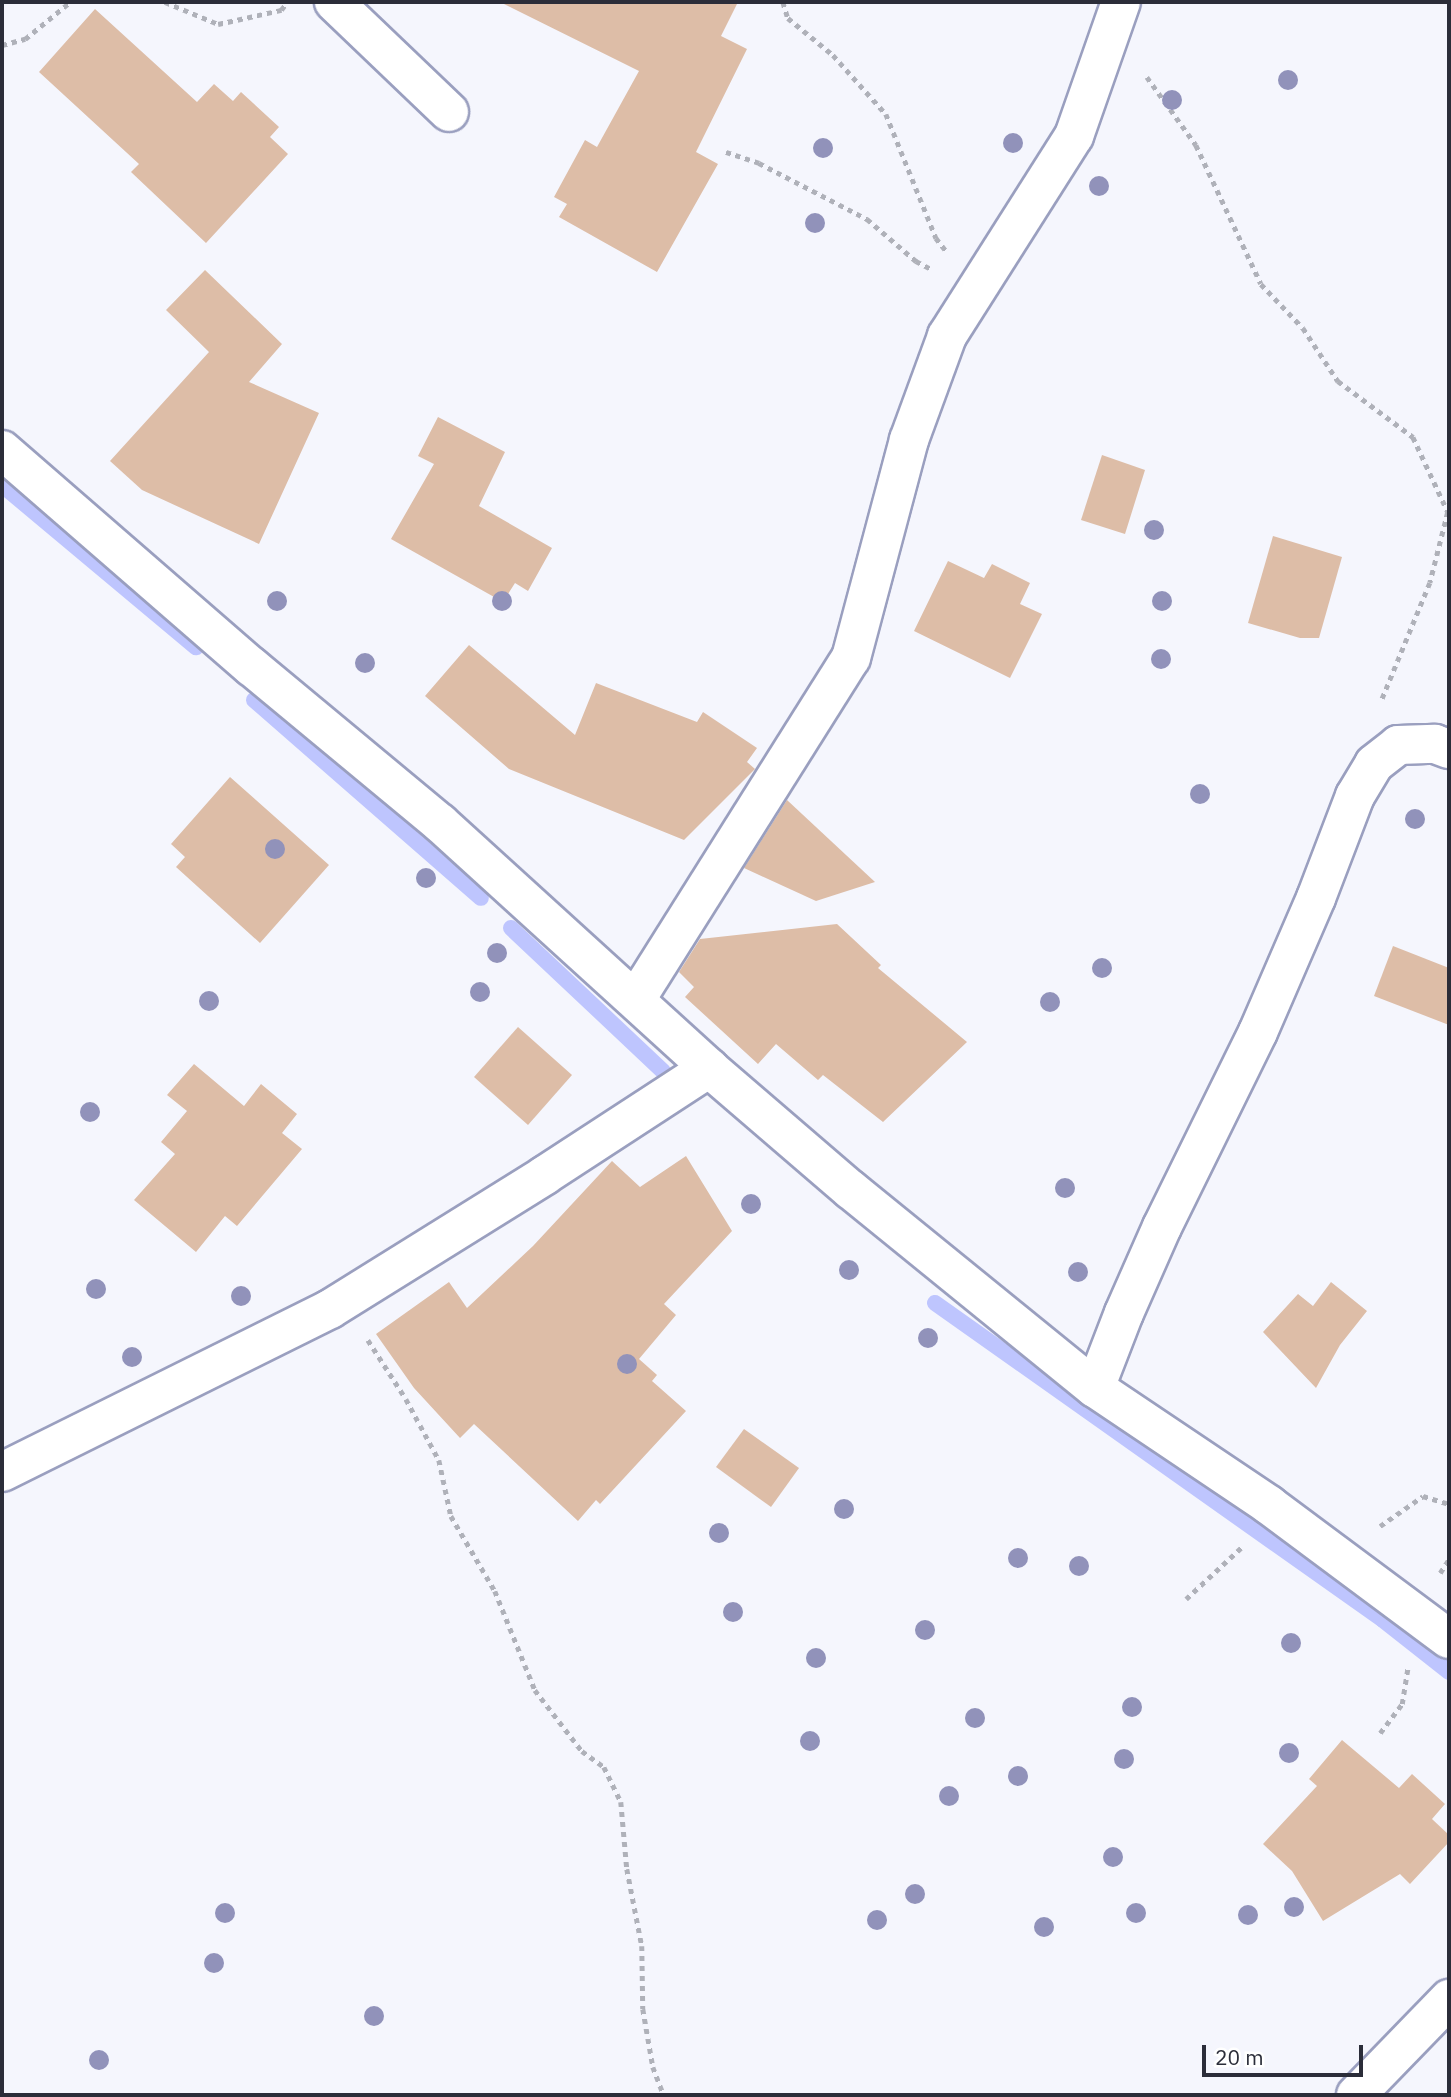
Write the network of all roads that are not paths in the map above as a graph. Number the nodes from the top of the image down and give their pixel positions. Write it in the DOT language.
graph roads {
  1 [pos="334,2"];
  2 [pos="1121,2"];
  3 [pos="449,112"];
  4 [pos="2,450"];
  5 [pos="1449,749"];
  6 [pos="636,999"];
  7 [pos="709,1068"];
  8 [pos="1096,1388"];
  9 [pos="2,1472"];
  10 [pos="1449,1639"];
  11 [pos="1449,2000"];
  12 [pos="1356,2095"];
  1 -- 3 [label="street"];
  2 -- 6 [label="street"];
  4 -- 6 [label="street"];
  5 -- 8 [label="street"];
  6 -- 7 [label="street"];
  7 -- 8 [label="street"];
  7 -- 9 [label="street"];
  8 -- 10 [label="street"];
  11 -- 12 [label="street"];
}
